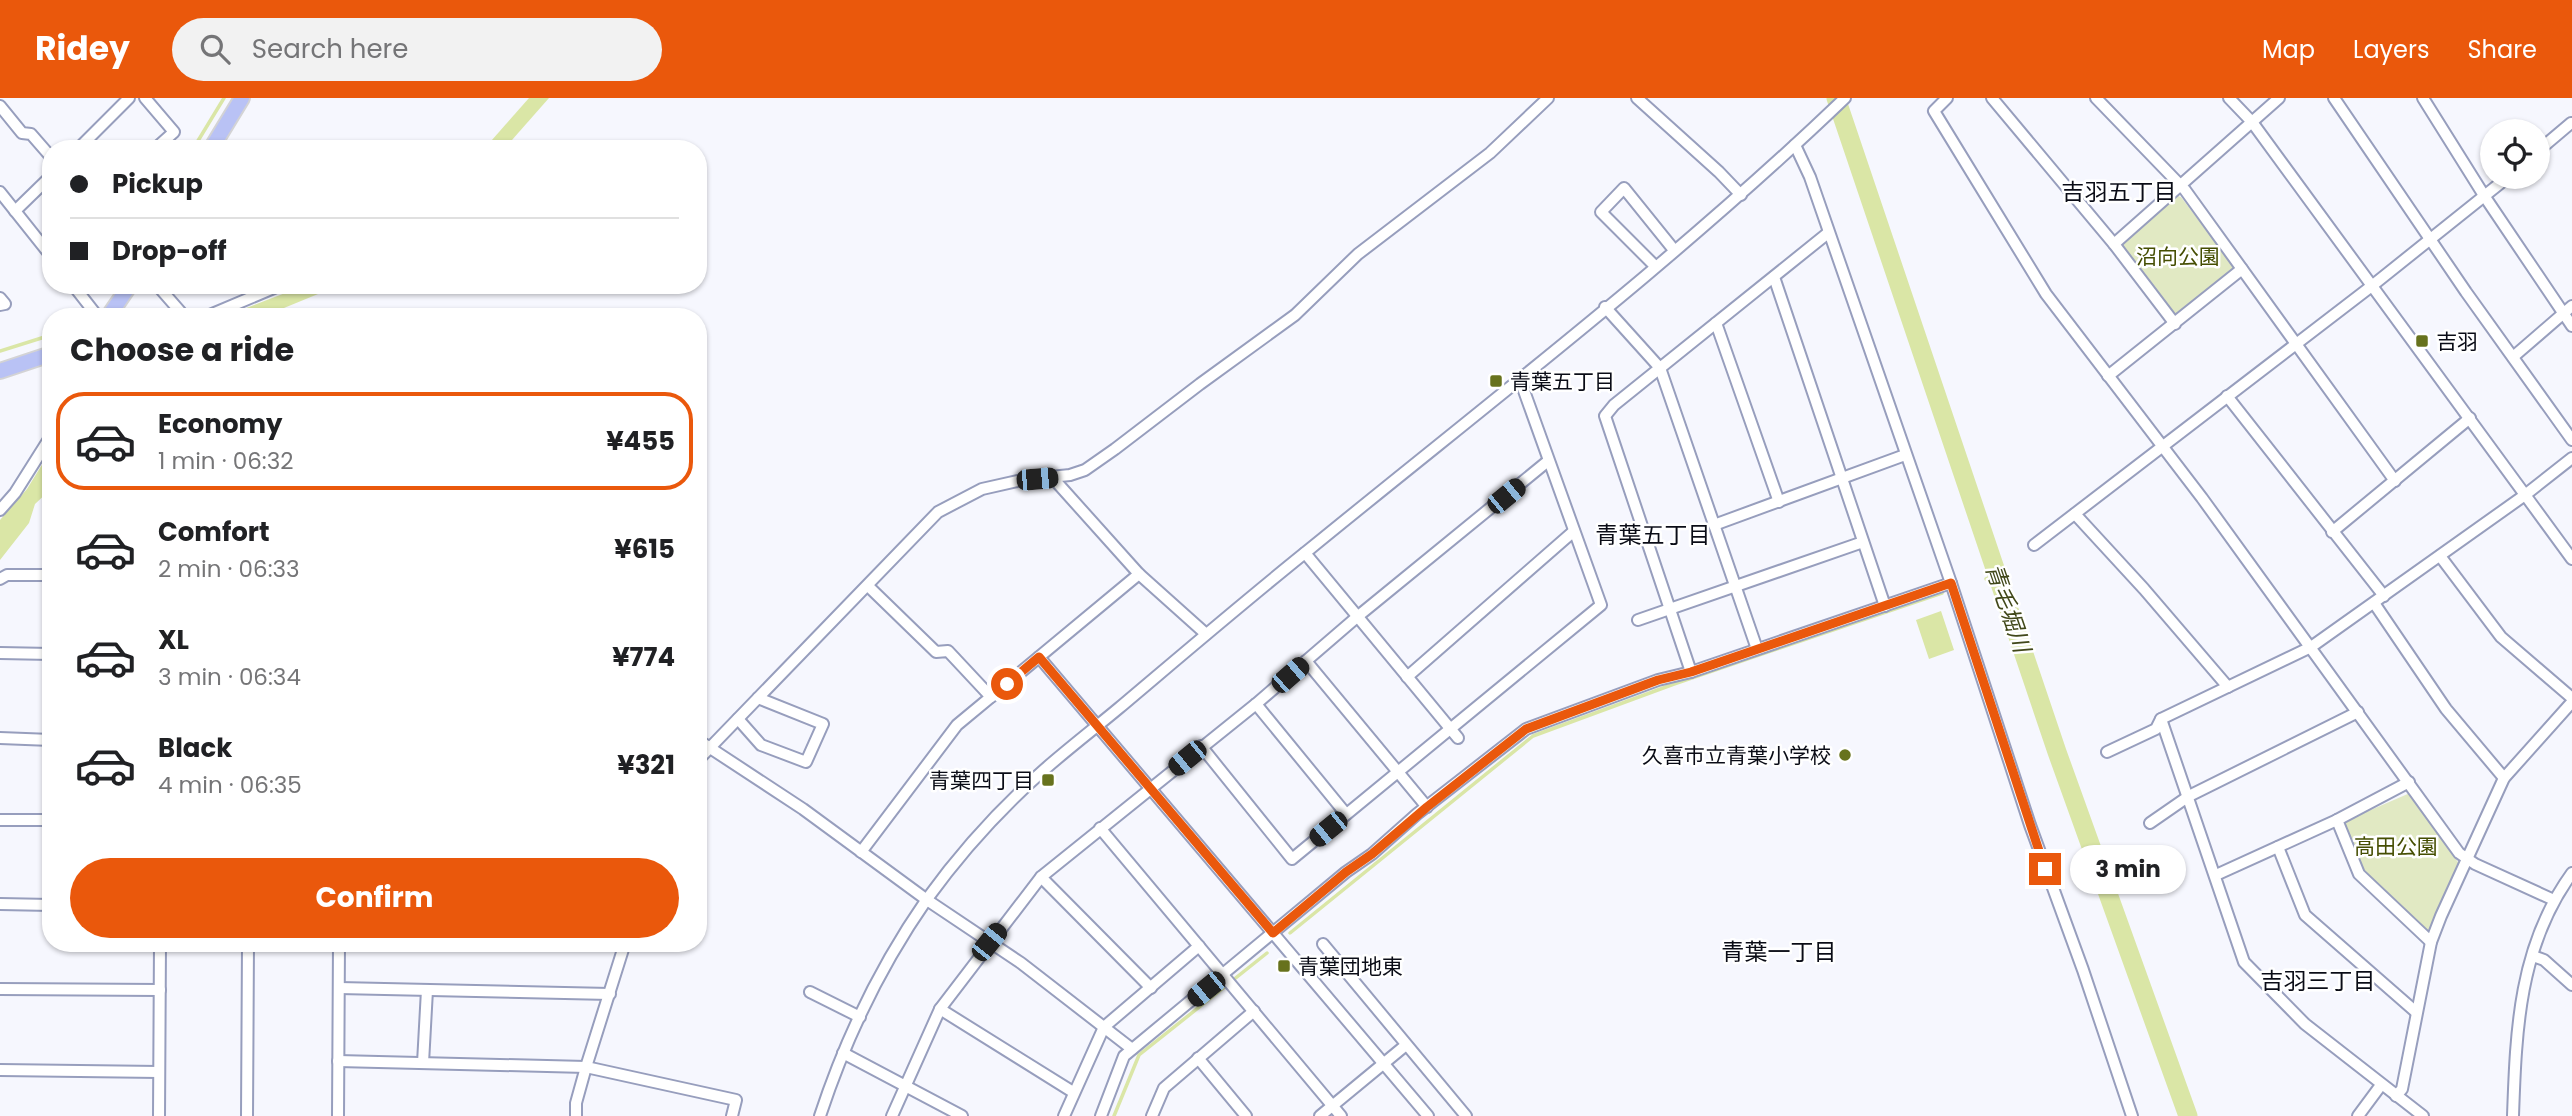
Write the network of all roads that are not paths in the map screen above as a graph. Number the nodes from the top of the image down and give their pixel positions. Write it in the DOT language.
graph roads {
  1 [pos="129,98"];
  2 [pos="242,98"];
  3 [pos="1548,98"];
  4 [pos="1637,98"];
  5 [pos="1845,98"];
  6 [pos="1947,98"];
  7 [pos="1992,98"];
  8 [pos="2096,98"];
  9 [pos="2229,98"];
  10 [pos="2280,98"];
  11 [pos="2334,98"];
  12 [pos="147,99"];
  13 [pos="2430,101"];
  14 [pos="0,106"];
  15 [pos="2572,121"];
  16 [pos="2252,122"];
  17 [pos="87,140"];
  18 [pos="165,140"];
  19 [pos="216,140"];
  20 [pos="2550,140"];
  21 [pos="1796,145"];
  22 [pos="42,147"];
  23 [pos="42,185"];
  24 [pos="2180,185"];
  25 [pos="2494,189"];
  26 [pos="0,192"];
  27 [pos="1741,195"];
  28 [pos="2485,197"];
  29 [pos="15,211"];
  30 [pos="1828,233"];
  31 [pos="2430,239"];
  32 [pos="42,241"];
  33 [pos="2114,244"];
  34 [pos="1674,250"];
  35 [pos="1655,266"];
  36 [pos="2242,269"];
  37 [pos="1774,277"];
  38 [pos="2373,285"];
  39 [pos="165,294"];
  40 [pos="260,294"];
  41 [pos="0,298"];
  42 [pos="0,305"];
  43 [pos="1605,307"];
  44 [pos="177,308"];
  45 [pos="226,308"];
  46 [pos="2568,310"];
  47 [pos="1716,323"];
  48 [pos="2175,324"];
  49 [pos="2572,326"];
  50 [pos="2296,343"];
  51 [pos="42,357"];
  52 [pos="2513,357"];
  53 [pos="1660,368"];
  54 [pos="0,371"];
  55 [pos="2108,376"];
  56 [pos="1523,388"];
  57 [pos="2227,396"];
  58 [pos="2470,418"];
  59 [pos="2572,440"];
  60 [pos="2164,447"];
  61 [pos="42,450"];
  62 [pos="1905,455"];
  63 [pos="2572,458"];
  64 [pos="1548,461"];
  65 [pos="1052,477"];
  66 [pos="1842,478"];
  67 [pos="2395,481"];
  68 [pos="2525,495"];
  69 [pos="1779,502"];
  70 [pos="0,510"];
  71 [pos="2075,514"];
  72 [pos="1714,526"];
  73 [pos="1574,531"];
  74 [pos="2332,532"];
  75 [pos="1863,542"];
  76 [pos="2034,545"];
  77 [pos="1305,553"];
  78 [pos="2440,556"];
  79 [pos="2572,559"];
  80 [pos="42,572"];
  81 [pos="1139,574"];
  82 [pos="0,579"];
  83 [pos="1951,583"];
  84 [pos="868,586"];
  85 [pos="1735,586"];
  86 [pos="2379,600"];
  87 [pos="1885,606"];
  88 [pos="1670,609"];
  89 [pos="1357,617"];
  90 [pos="1638,620"];
  91 [pos="1206,634"];
  92 [pos="2311,647"];
  93 [pos="1757,649"];
  94 [pos="0,653"];
  95 [pos="42,654"];
  96 [pos="1039,657"];
  97 [pos="1306,660"];
  98 [pos="1691,672"];
  99 [pos="1407,677"];
  100 [pos="2228,687"];
  101 [pos="991,697"];
  102 [pos="758,698"];
  103 [pos="2572,700"];
  104 [pos="1256,704"];
  105 [pos="2358,712"];
  106 [pos="738,719"];
  107 [pos="2161,719"];
  108 [pos="1097,726"];
  109 [pos="1450,729"];
  110 [pos="0,738"];
  111 [pos="1458,738"];
  112 [pos="42,740"];
  113 [pos="1201,746"];
  114 [pos="709,747"];
  115 [pos="707,749"];
  116 [pos="2107,752"];
  117 [pos="1399,771"];
  118 [pos="2504,778"];
  119 [pos="2409,782"];
  120 [pos="1150,787"];
  121 [pos="2189,796"];
  122 [pos="1427,807"];
  123 [pos="1346,814"];
  124 [pos="0,820"];
  125 [pos="2337,820"];
  126 [pos="42,821"];
  127 [pos="2150,823"];
  128 [pos="1100,828"];
  129 [pos="2278,847"];
  130 [pos="861,852"];
  131 [pos="2467,860"];
  132 [pos="2572,873"];
  133 [pos="2216,875"];
  134 [pos="1041,877"];
  135 [pos="927,900"];
  136 [pos="2554,900"];
  137 [pos="0,904"];
  138 [pos="42,905"];
  139 [pos="1273,933"];
  140 [pos="989,942"];
  141 [pos="2431,942"];
  142 [pos="1323,944"];
  143 [pos="1199,946"];
  144 [pos="160,952"];
  145 [pos="248,952"];
  146 [pos="339,952"];
  147 [pos="622,952"];
  148 [pos="2533,956"];
  149 [pos="1224,974"];
  150 [pos="2572,985"];
  151 [pos="339,988"];
  152 [pos="1151,988"];
  153 [pos="0,989"];
  154 [pos="160,990"];
  155 [pos="427,990"];
  156 [pos="810,992"];
  157 [pos="610,995"];
  158 [pos="940,1009"];
  159 [pos="1254,1011"];
  160 [pos="2416,1012"];
  161 [pos="860,1017"];
  162 [pos="1104,1027"];
  163 [pos="1406,1045"];
  164 [pos="1132,1049"];
  165 [pos="843,1054"];
  166 [pos="1198,1058"];
  167 [pos="338,1061"];
  168 [pos="424,1063"];
  169 [pos="1384,1063"];
  170 [pos="586,1067"];
  171 [pos="0,1070"];
  172 [pos="159,1072"];
  173 [pos="906,1085"];
  174 [pos="2381,1085"];
  175 [pos="1073,1092"];
  176 [pos="2396,1096"];
  177 [pos="1332,1106"];
  178 [pos="159,1116"];
  179 [pos="247,1116"];
  180 [pos="338,1116"];
  181 [pos="576,1116"];
  182 [pos="732,1116"];
  183 [pos="820,1116"];
  184 [pos="892,1116"];
  185 [pos="962,1116"];
  186 [pos="1064,1116"];
  187 [pos="1101,1116"];
  188 [pos="1152,1116"];
  189 [pos="1245,1116"];
  190 [pos="1320,1116"];
  191 [pos="1341,1116"];
  192 [pos="1428,1116"];
  193 [pos="1466,1116"];
  194 [pos="2132,1116"];
  195 [pos="2358,1116"];
  196 [pos="2423,1116"];
  197 [pos="2513,1116"];
  1 -- 17 [label="street"];
  2 -- 19 [label="main road"];
  3 -- 65 [label="street"];
  4 -- 27 [label="street"];
  5 -- 21 [label="street"];
  6 -- 55 [label="street"];
  7 -- 33 [label="street"];
  8 -- 24 [label="street"];
  9 -- 16 [label="street"];
  10 -- 16 [label="street"];
  11 -- 31 [label="street"];
  12 -- 18 [label="street"];
  13 -- 28 [label="street"];
  14 -- 22 [label="street"];
  15 -- 20 [label="street"];
  16 -- 24 [label="street"];
  16 -- 38 [label="street"];
  21 -- 27 [label="street"];
  21 -- 30 [label="street"];
  23 -- 29 [label="street"];
  24 -- 33 [label="street"];
  24 -- 36 [label="street"];
  25 -- 28 [label="street"];
  26 -- 29 [label="street"];
  27 -- 34 [label="street"];
  28 -- 31 [label="street"];
  28 -- 46 [label="street"];
  29 -- 32 [label="street"];
  30 -- 37 [label="street"];
  30 -- 62 [label="street"];
  31 -- 38 [label="street"];
  31 -- 52 [label="street"];
  33 -- 48 [label="street"];
  34 -- 35 [label="street"];
  34 -- 35 [label="street"];
  35 -- 43 [label="street"];
  36 -- 48 [label="street"];
  36 -- 50 [label="street"];
  37 -- 47 [label="street"];
  37 -- 66 [label="street"];
  38 -- 50 [label="street"];
  38 -- 58 [label="street"];
  39 -- 44 [label="street"];
  40 -- 45 [label="street"];
  41 -- 42 [label="street"];
  43 -- 53 [label="street"];
  43 -- 77 [label="street"];
  46 -- 49 [label="street"];
  46 -- 52 [label="street"];
  47 -- 53 [label="street"];
  47 -- 69 [label="street"];
  48 -- 55 [label="street"];
  50 -- 57 [label="street"];
  50 -- 67 [label="street"];
  51 -- 54 [label="main road"];
  52 -- 59 [label="street"];
  53 -- 72 [label="street"];
  53 -- 88 [label="street"];
  55 -- 60 [label="street"];
  56 -- 64 [label="street"];
  57 -- 60 [label="street"];
  57 -- 74 [label="street"];
  58 -- 67 [label="street"];
  58 -- 68 [label="street"];
  60 -- 71 [label="street"];
  60 -- 92 [label="street"];
  61 -- 70 [label="street"];
  62 -- 66 [label="street"];
  62 -- 83 [label="street"];
  63 -- 68 [label="street"];
  64 -- 73 [label="street"];
  64 -- 89 [label="street"];
  65 -- 81 [label="street"];
  65 -- 84 [label="street"];
  66 -- 69 [label="street"];
  66 -- 75 [label="street"];
  67 -- 74 [label="street"];
  68 -- 78 [label="street"];
  68 -- 79 [label="street"];
  69 -- 72 [label="street"];
  71 -- 76 [label="street"];
  71 -- 100 [label="street"];
  72 -- 85 [label="street"];
  73 -- 99 [label="street"];
  73 -- 109 [label="street"];
  74 -- 86 [label="street"];
  75 -- 85 [label="street"];
  75 -- 87 [label="street"];
  77 -- 89 [label="street"];
  77 -- 91 [label="street"];
  78 -- 86 [label="street"];
  78 -- 103 [label="street"];
  80 -- 82 [label="street"];
  81 -- 91 [label="street"];
  81 -- 96 [label="street"];
  83 -- 87 [label="street"];
  83 -- 194 [label="street"];
  84 -- 101 [label="street"];
  84 -- 102 [label="street"];
  85 -- 88 [label="street"];
  85 -- 93 [label="street"];
  86 -- 92 [label="street"];
  86 -- 118 [label="street"];
  87 -- 93 [label="street"];
  88 -- 90 [label="street"];
  88 -- 98 [label="street"];
  89 -- 97 [label="street"];
  89 -- 99 [label="street"];
  91 -- 108 [label="street"];
  92 -- 100 [label="street"];
  92 -- 105 [label="street"];
  93 -- 98 [label="street"];
  94 -- 95 [label="street"];
  96 -- 101 [label="street"];
  96 -- 108 [label="street"];
  97 -- 104 [label="street"];
  97 -- 117 [label="street"];
  98 -- 122 [label="street"];
  99 -- 109 [label="street"];
  100 -- 107 [label="street"];
  101 -- 130 [label="street"];
  102 -- 106 [label="street"];
  102 -- 106 [label="street"];
  103 -- 118 [label="street"];
  104 -- 113 [label="street"];
  104 -- 123 [label="street"];
  105 -- 119 [label="street"];
  105 -- 121 [label="street"];
  106 -- 114 [label="street"];
  107 -- 116 [label="street"];
  107 -- 121 [label="street"];
  108 -- 120 [label="street"];
  108 -- 135 [label="street"];
  109 -- 111 [label="street"];
  109 -- 117 [label="street"];
  110 -- 112 [label="street"];
  113 -- 120 [label="street"];
  113 -- 123 [label="street"];
  114 -- 115 [label="street"];
  114 -- 130 [label="street"];
  117 -- 122 [label="street"];
  117 -- 123 [label="street"];
  118 -- 131 [label="street"];
  119 -- 125 [label="street"];
  119 -- 131 [label="street"];
  120 -- 128 [label="street"];
  120 -- 139 [label="street"];
  121 -- 127 [label="street"];
  121 -- 133 [label="street"];
  122 -- 139 [label="street"];
  124 -- 126 [label="street"];
  125 -- 129 [label="street"];
  125 -- 141 [label="street"];
  128 -- 134 [label="street"];
  128 -- 143 [label="street"];
  129 -- 133 [label="street"];
  129 -- 160 [label="street"];
  130 -- 135 [label="street"];
  131 -- 136 [label="street"];
  131 -- 141 [label="street"];
  132 -- 136 [label="street"];
  133 -- 174 [label="street"];
  134 -- 140 [label="street"];
  134 -- 152 [label="street"];
  135 -- 140 [label="street"];
  135 -- 161 [label="street"];
  136 -- 148 [label="street"];
  137 -- 138 [label="street"];
  139 -- 149 [label="street"];
  139 -- 169 [label="street"];
  140 -- 158 [label="street"];
  140 -- 162 [label="street"];
  141 -- 160 [label="street"];
  142 -- 163 [label="street"];
  143 -- 149 [label="street"];
  143 -- 152 [label="street"];
  144 -- 154 [label="street"];
  145 -- 179 [label="street"];
  146 -- 151 [label="street"];
  147 -- 157 [label="street"];
  148 -- 150 [label="street"];
  148 -- 197 [label="street"];
  149 -- 159 [label="street"];
  149 -- 164 [label="street"];
  151 -- 155 [label="street"];
  151 -- 167 [label="street"];
  152 -- 162 [label="street"];
  153 -- 154 [label="street"];
  154 -- 172 [label="street"];
  155 -- 157 [label="street"];
  155 -- 168 [label="street"];
  156 -- 161 [label="street"];
  157 -- 170 [label="street"];
  158 -- 173 [label="street"];
  158 -- 175 [label="street"];
  159 -- 166 [label="street"];
  159 -- 177 [label="street"];
  160 -- 176 [label="street"];
  161 -- 165 [label="street"];
  162 -- 164 [label="street"];
  162 -- 175 [label="street"];
  163 -- 169 [label="street"];
  163 -- 193 [label="street"];
  164 -- 187 [label="street"];
  165 -- 173 [label="street"];
  165 -- 183 [label="street"];
  166 -- 188 [label="street"];
  166 -- 189 [label="street"];
  167 -- 168 [label="street"];
  167 -- 180 [label="street"];
  168 -- 170 [label="street"];
  169 -- 177 [label="street"];
  169 -- 192 [label="street"];
  170 -- 181 [label="street"];
  170 -- 182 [label="street"];
  171 -- 172 [label="street"];
  172 -- 178 [label="street"];
  173 -- 184 [label="street"];
  173 -- 185 [label="street"];
  174 -- 176 [label="street"];
  174 -- 195 [label="street"];
  175 -- 186 [label="street"];
  176 -- 196 [label="street"];
  177 -- 190 [label="street"];
  177 -- 191 [label="street"];
}
